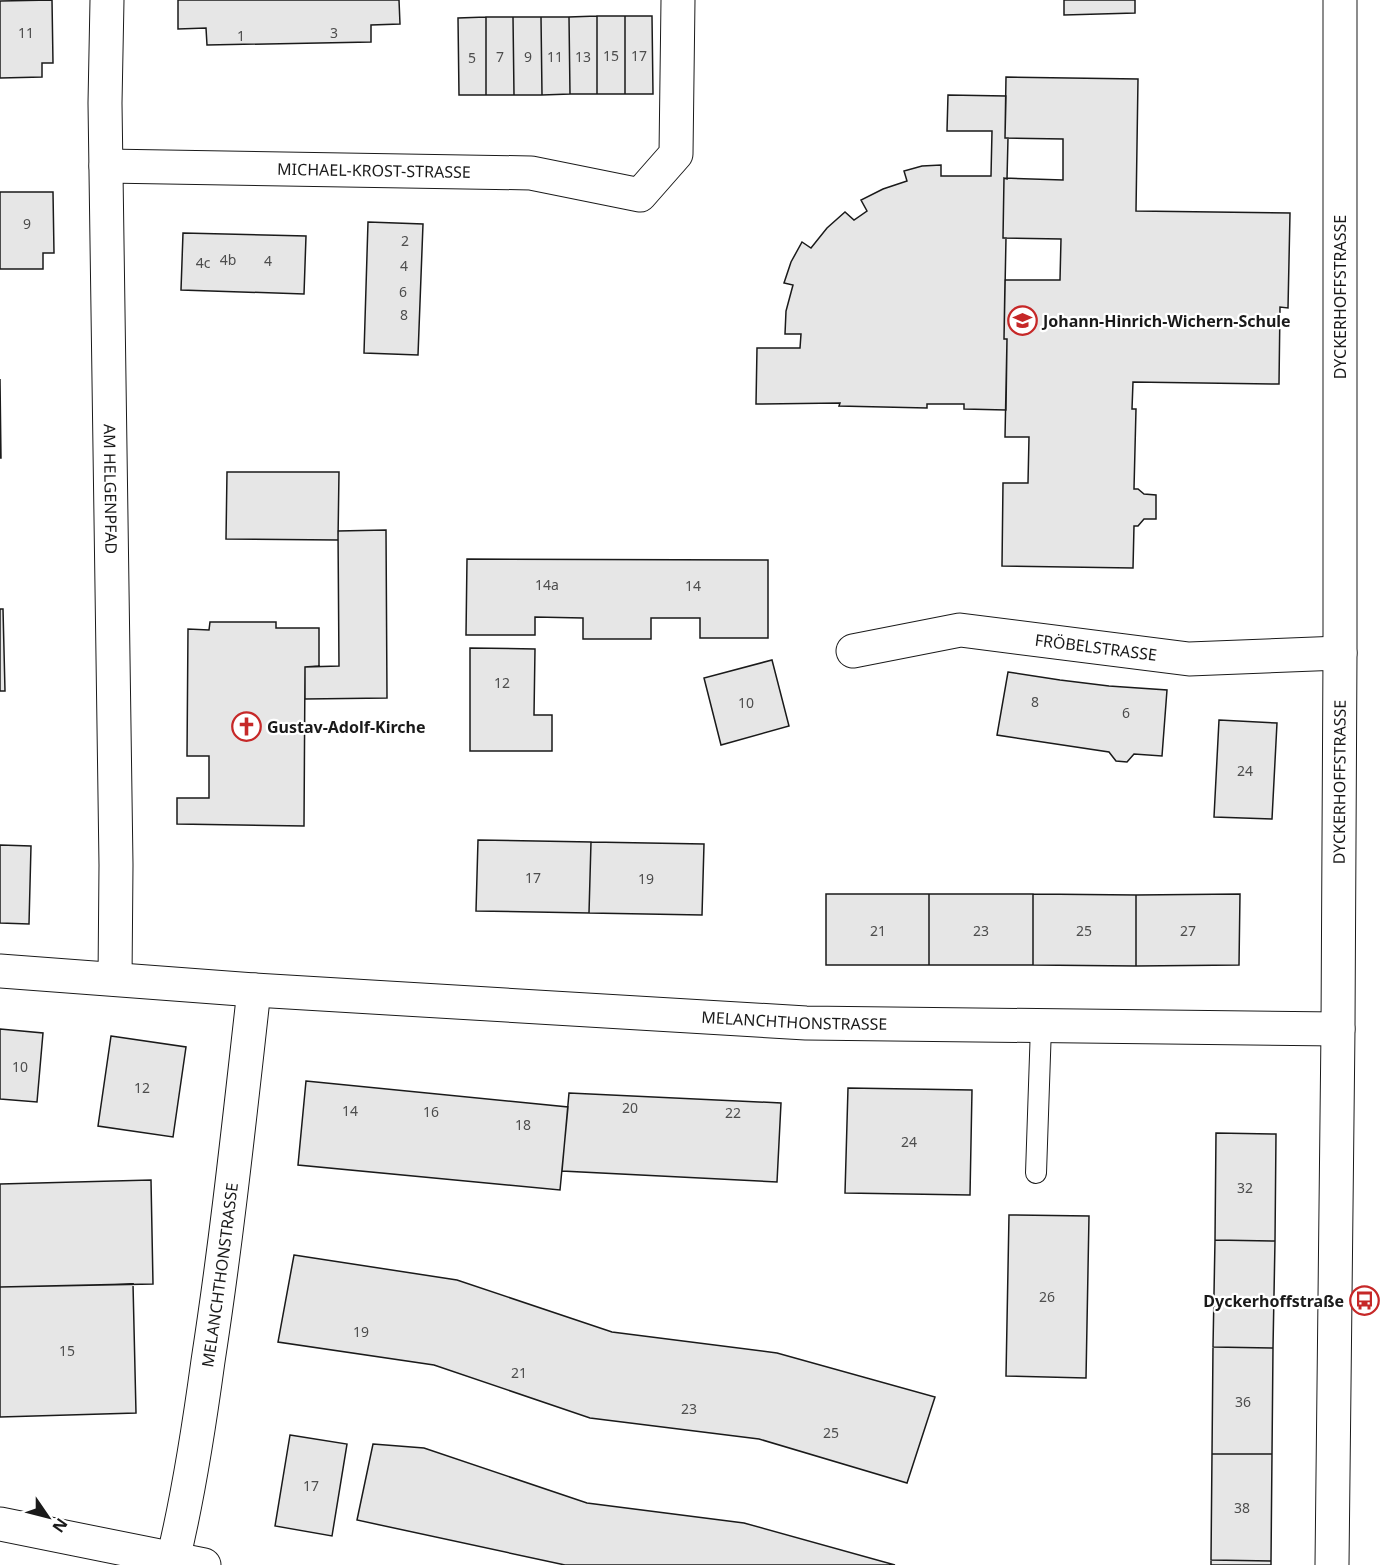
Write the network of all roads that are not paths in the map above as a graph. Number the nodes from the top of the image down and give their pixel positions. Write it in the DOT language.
graph roads {
  1 [pos="107,0"];
  2 [pos="678,0"];
  3 [pos="1340,0"];
  4 [pos="106,166"];
  5 [pos="853,651"];
  6 [pos="1340,653"];
  7 [pos="0,971"];
  8 [pos="115,979"];
  9 [pos="254,990"];
  10 [pos="1041,1026"];
  11 [pos="1338,1029"];
  12 [pos="1036,1173"];
  13 [pos="0,1524"];
  14 [pos="172,1559"];
  15 [pos="204,1565"];
  16 [pos="1332,1565"];
  1 -- 4 [label="street, AM HELGENPFAD"];
  2 -- 4 [label="street, MICHAEL-KROST-STRASSE"];
  3 -- 6 [label="street, DYCKERHOFFSTRASSE"];
  4 -- 8 [label="street, AM HELGENPFAD"];
  5 -- 6 [label="street, FRÖBELSTRASSE"];
  6 -- 11 [label="street, DYCKERHOFFSTRASSE"];
  7 -- 8 [label="street, MELANCHTHONSTRASSE"];
  8 -- 9 [label="street, MELANCHTHONSTRASSE"];
  9 -- 10 [label="street, MELANCHTHONSTRASSE"];
  9 -- 14 [label="street, MELANCHTHONSTRASSE"];
  10 -- 11 [label="street, MELANCHTHONSTRASSE"];
  10 -- 12 [label="lane"];
  11 -- 16 [label="street, DYCKERHOFFSTRASSE"];
  13 -- 14 [label="street"];
  14 -- 15 [label="street"];
}
